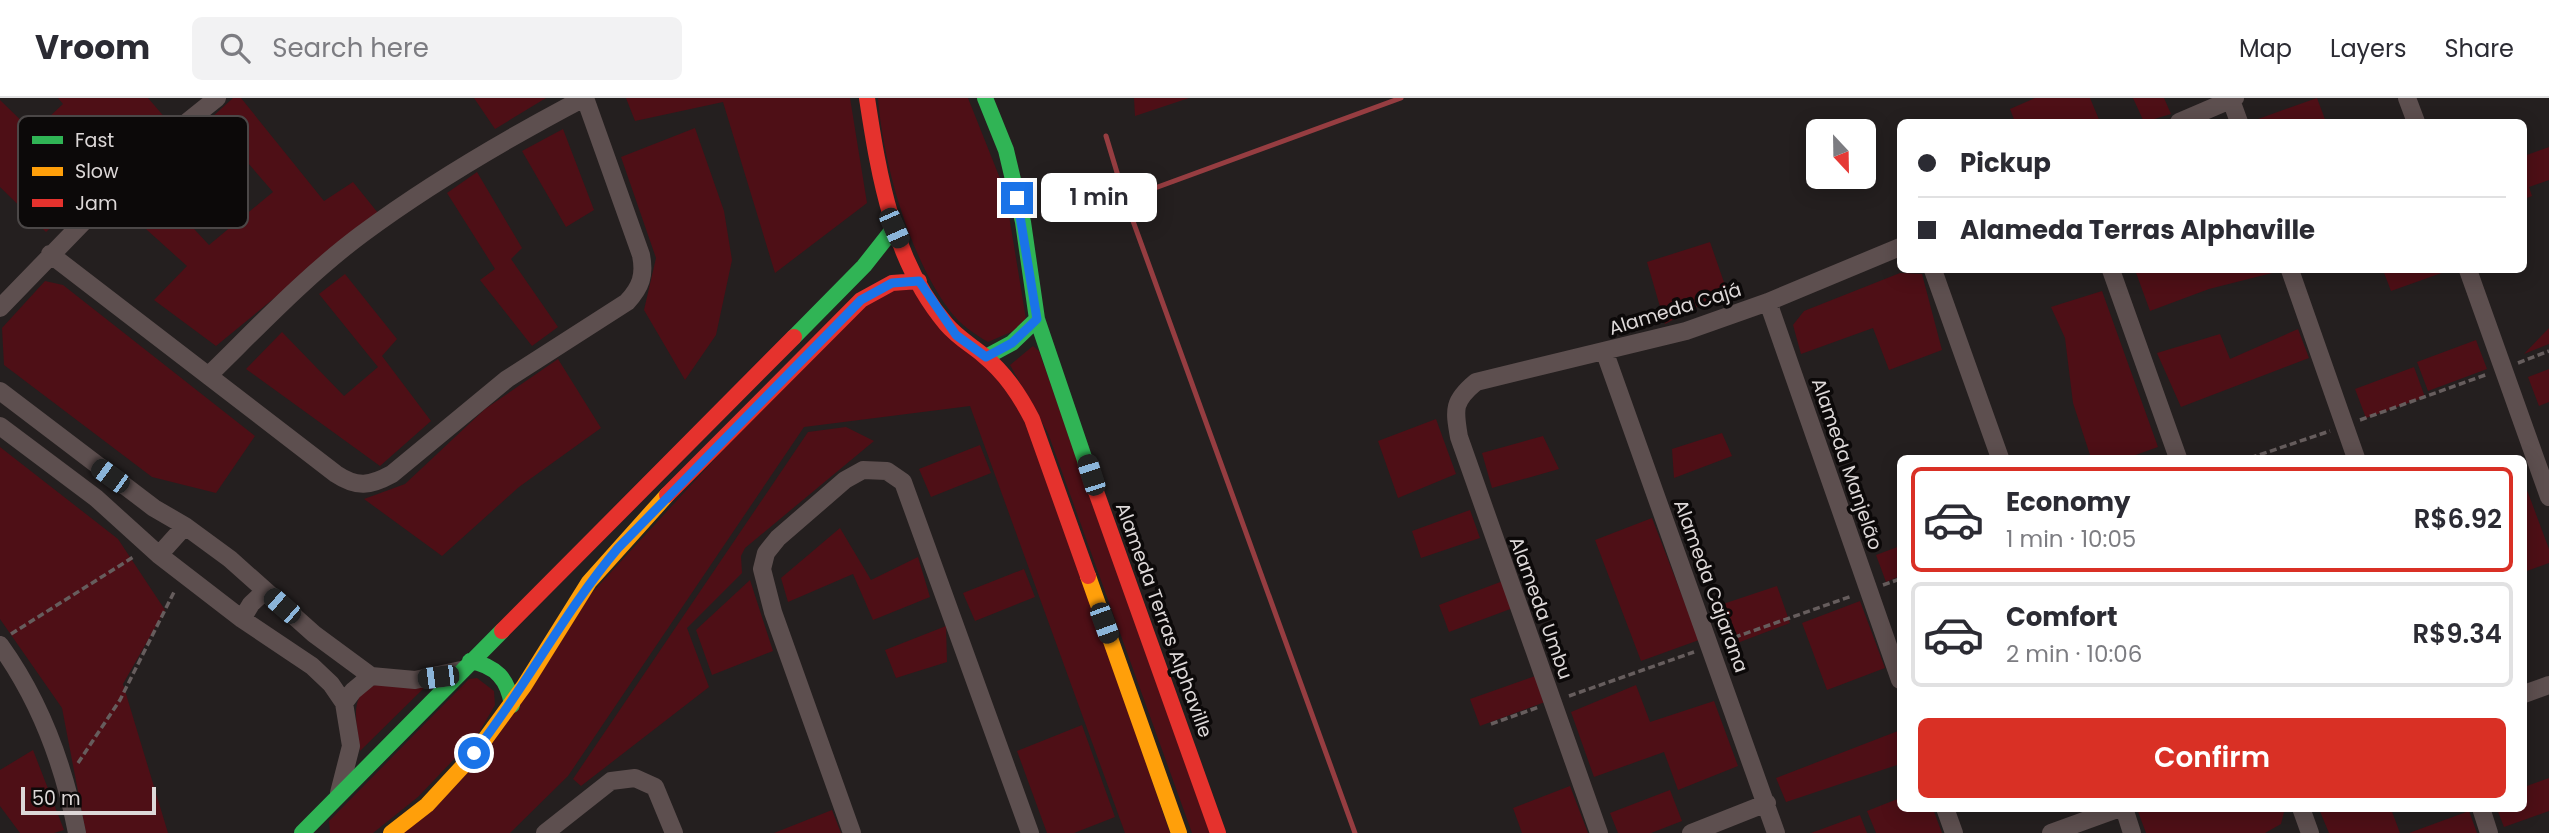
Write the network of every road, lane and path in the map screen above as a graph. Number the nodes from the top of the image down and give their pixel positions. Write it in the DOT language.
graph roads {
  1 [pos="217,98"];
  2 [pos="585,98"];
  3 [pos="867,98"];
  4 [pos="985,98"];
  5 [pos="2407,98"];
  6 [pos="2233,99"];
  7 [pos="195,116"];
  8 [pos="2186,119"];
  9 [pos="2238,119"];
  10 [pos="2415,119"];
  11 [pos="76,228"];
  12 [pos="894,228"];
  13 [pos="1897,248"];
  14 [pos="50,254"];
  15 [pos="1934,273"];
  16 [pos="2112,273"];
  17 [pos="2291,273"];
  18 [pos="2469,273"];
  19 [pos="919,281"];
  20 [pos="1768,302"];
  21 [pos="0,308"];
  22 [pos="1037,319"];
  23 [pos="2549,351"];
  24 [pos="1605,353"];
  25 [pos="986,357"];
  26 [pos="2502,368"];
  27 [pos="210,374"];
  28 [pos="0,391"];
  29 [pos="1460,396"];
  30 [pos="0,426"];
  31 [pos="2344,426"];
  32 [pos="1999,455"];
  33 [pos="2177,455"];
  34 [pos="2259,455"];
  35 [pos="2355,455"];
  36 [pos="2549,497"];
  37 [pos="185,526"];
  38 [pos="155,551"];
  39 [pos="184,573"];
  40 [pos="265,591"];
  41 [pos="242,619"];
  42 [pos="0,643"];
  43 [pos="467,665"];
  44 [pos="1897,671"];
  45 [pos="371,676"];
  46 [pos="2549,685"];
  47 [pos="2527,693"];
  48 [pos="344,703"];
  49 [pos="512,705"];
  50 [pos="65,782"];
  51 [pos="338,796"];
  52 [pos="1767,803"];
  53 [pos="1946,812"];
  54 [pos="2111,812"];
  55 [pos="2124,812"];
  56 [pos="2302,812"];
  57 [pos="2482,812"];
  58 [pos="318,826"];
  59 [pos="77,833"];
  60 [pos="302,833"];
  61 [pos="391,833"];
  62 [pos="544,833"];
  63 [pos="674,833"];
  64 [pos="852,833"];
  65 [pos="1030,833"];
  66 [pos="1179,833"];
  67 [pos="1218,833"];
  68 [pos="1599,833"];
  69 [pos="1691,833"];
  70 [pos="1776,833"];
  71 [pos="1954,833"];
  72 [pos="2051,833"];
  73 [pos="2132,833"];
  74 [pos="2309,833"];
  75 [pos="2489,833"];
  1 -- 7 [label="street"];
  2 -- 27 [label="street"];
  2 -- 27 [label="street"];
  3 -- 12 [label="street"];
  4 -- 22 [label="street, Alameda Terras Alphaville"];
  5 -- 10 [label="street"];
  6 -- 8 [label="street"];
  6 -- 9 [label="street"];
  11 -- 14 [label="street"];
  12 -- 19 [label="street"];
  12 -- 43 [label="street"];
  13 -- 20 [label="street, Alameda Cajá"];
  14 -- 21 [label="street"];
  14 -- 27 [label="street"];
  15 -- 32 [label="street"];
  16 -- 33 [label="street"];
  17 -- 31 [label="street"];
  18 -- 26 [label="street"];
  19 -- 25 [label="street"];
  19 -- 49 [label="street"];
  20 -- 24 [label="street, Alameda Cajá"];
  20 -- 44 [label="street, Alameda Manjelão"];
  22 -- 25 [label="street"];
  22 -- 67 [label="street, Alameda Terras Alphaville"];
  23 -- 26 [label="path"];
  24 -- 29 [label="street, Alameda Cajá"];
  24 -- 52 [label="street, Alameda Cajarana"];
  25 -- 66 [label="street"];
  26 -- 31 [label="path"];
  26 -- 36 [label="street"];
  28 -- 37 [label="street"];
  29 -- 68 [label="street, Alameda Umbu"];
  30 -- 38 [label="street"];
  31 -- 34 [label="path"];
  31 -- 35 [label="street"];
  37 -- 38 [label="street"];
  37 -- 40 [label="street"];
  38 -- 39 [label="street"];
  38 -- 42 [label="path"];
  39 -- 41 [label="street"];
  39 -- 50 [label="path"];
  40 -- 41 [label="street"];
  40 -- 45 [label="street"];
  41 -- 48 [label="street"];
  42 -- 50 [label="street"];
  43 -- 45 [label="street"];
  43 -- 49 [label="street"];
  43 -- 51 [label="street"];
  45 -- 48 [label="street"];
  46 -- 47 [label="street"];
  48 -- 51 [label="street"];
  49 -- 61 [label="street"];
  50 -- 59 [label="street"];
  51 -- 58 [label="street"];
  52 -- 69 [label="street"];
  52 -- 70 [label="street, Alameda Cajarana"];
  53 -- 71 [label="street"];
  54 -- 72 [label="street"];
  55 -- 73 [label="street"];
  56 -- 74 [label="street"];
  57 -- 75 [label="street"];
  58 -- 60 [label="street"];
  62 -- 63 [label="street"];
  64 -- 65 [label="street"];
}
